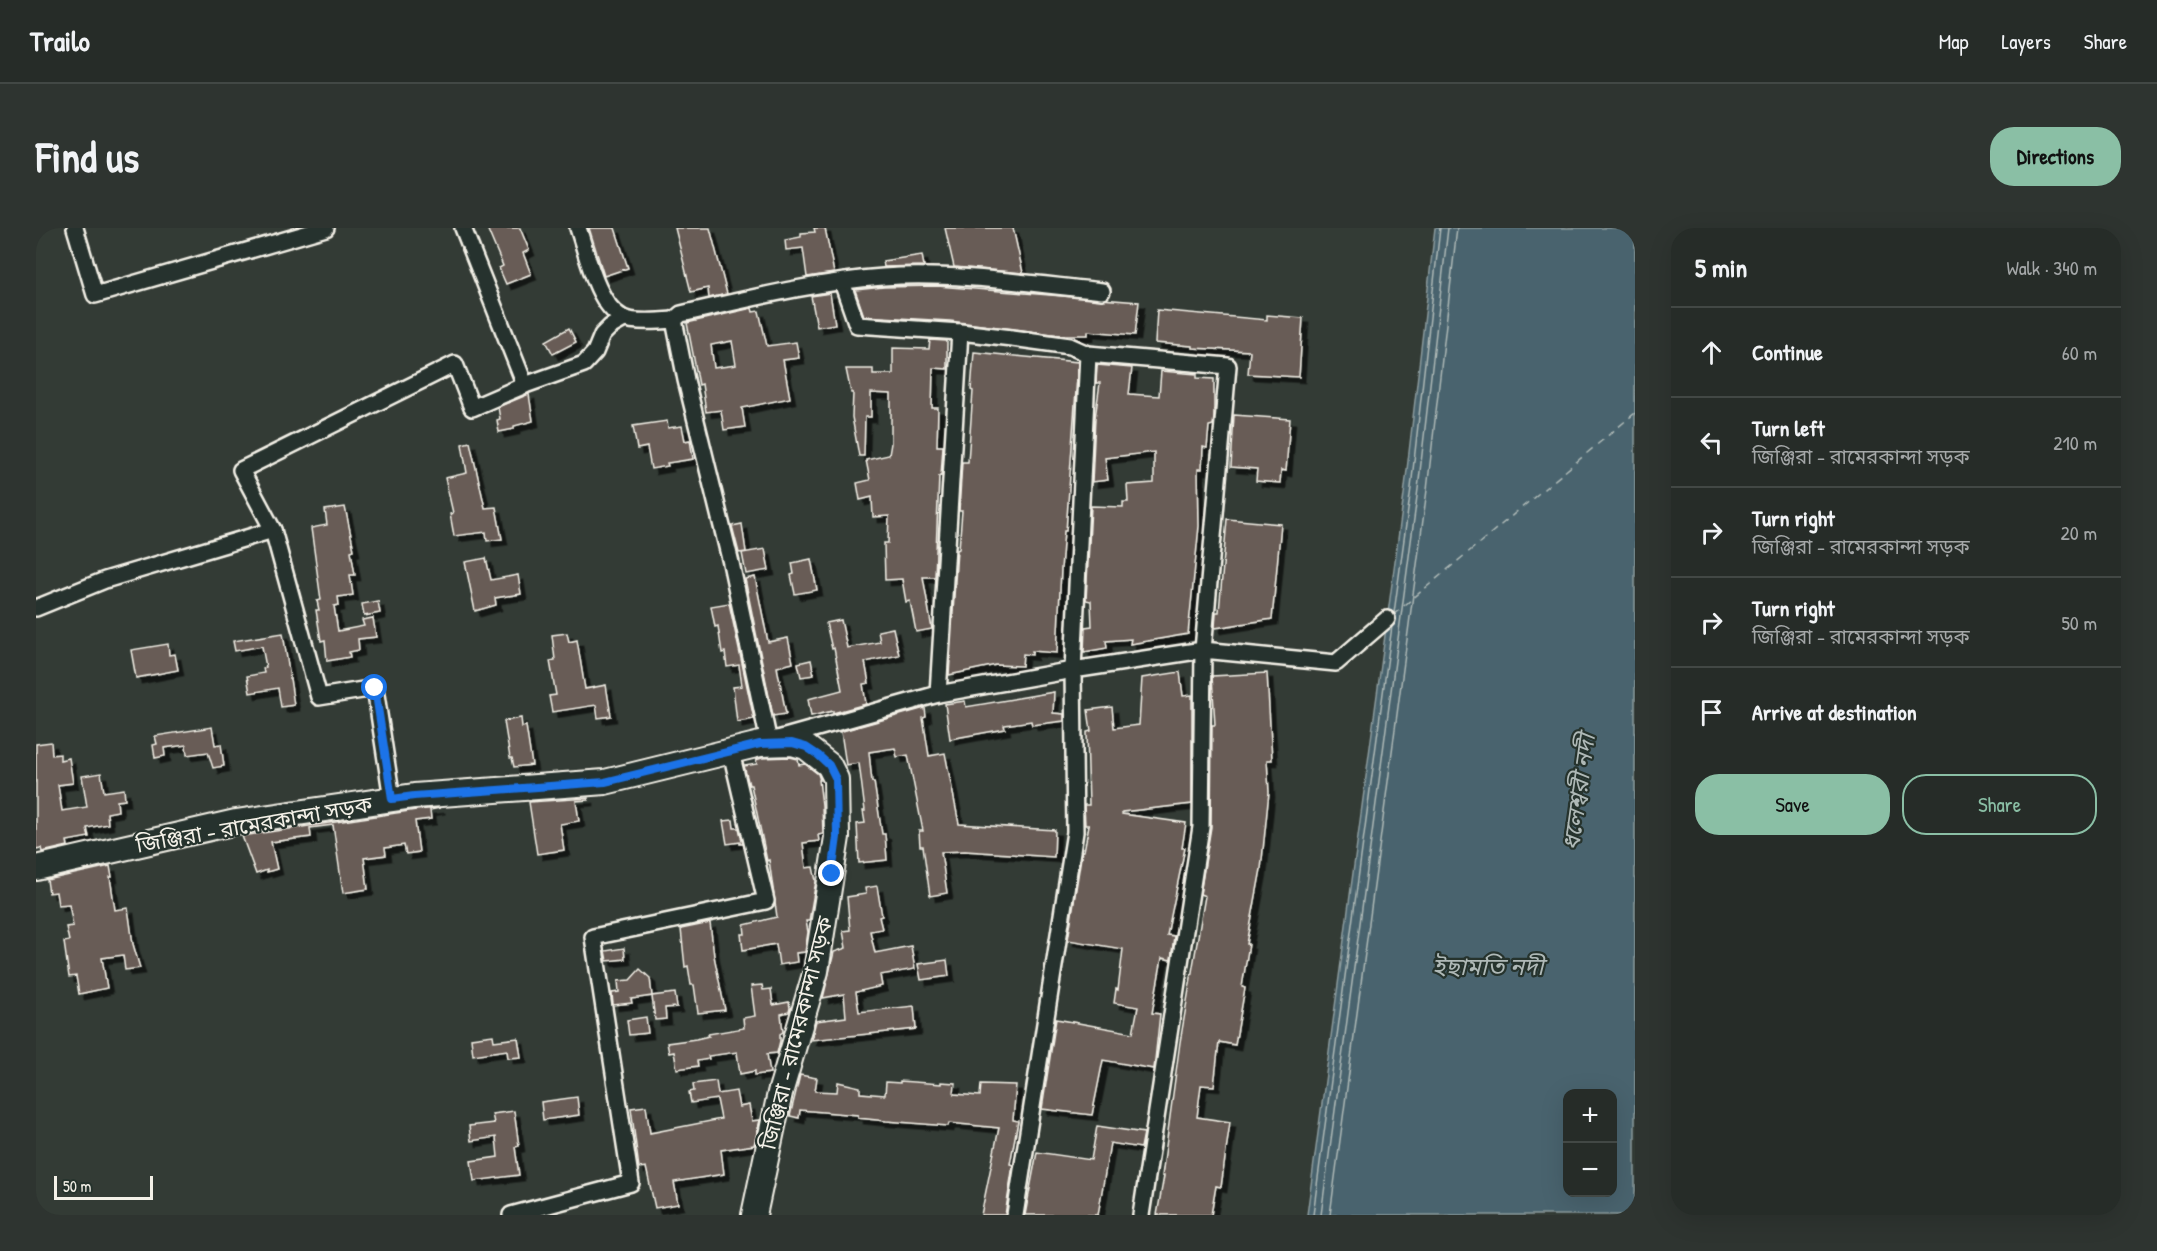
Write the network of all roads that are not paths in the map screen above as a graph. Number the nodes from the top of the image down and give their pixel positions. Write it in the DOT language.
graph roads {
  1 [pos="75,228"];
  2 [pos="326,228"];
  3 [pos="463,228"];
  4 [pos="578,228"];
  5 [pos="842,282"];
  6 [pos="1102,291"];
  7 [pos="624,319"];
  8 [pos="674,320"];
  9 [pos="960,332"];
  10 [pos="1088,354"];
  11 [pos="525,385"];
  12 [pos="273,530"];
  13 [pos="36,608"];
  14 [pos="1387,619"];
  15 [pos="1203,650"];
  16 [pos="1073,670"];
  17 [pos="938,694"];
  18 [pos="760,744"];
  19 [pos="731,752"];
  20 [pos="392,799"];
  21 [pos="36,868"];
  22 [pos="511,1215"];
  23 [pos="754,1215"];
  24 [pos="1015,1215"];
  25 [pos="1141,1215"];
  1 -- 2 [label="street"];
  3 -- 11 [label="street"];
  4 -- 7 [label="street"];
  5 -- 6 [label="street"];
  5 -- 8 [label="street"];
  5 -- 9 [label="street"];
  7 -- 8 [label="street"];
  7 -- 11 [label="street"];
  8 -- 18 [label="street"];
  9 -- 10 [label="street"];
  9 -- 17 [label="street"];
  10 -- 15 [label="street"];
  10 -- 16 [label="street"];
  11 -- 12 [label="street"];
  12 -- 13 [label="street"];
  12 -- 20 [label="street"];
  14 -- 15 [label="street"];
  15 -- 16 [label="street"];
  15 -- 25 [label="street"];
  16 -- 17 [label="street"];
  16 -- 24 [label="street"];
  17 -- 18 [label="street"];
  18 -- 19 [label="main road, জিঞ্জিরা - রামেরকান্দা সড়ক"];
  18 -- 23 [label="main road, জিঞ্জিরা - রামেরকান্দা সড়ক"];
  19 -- 20 [label="main road, জিঞ্জিরা - রামেরকান্দা সড়ক"];
  19 -- 22 [label="street"];
  20 -- 21 [label="main road, জিঞ্জিরা - রামেরকান্দা সড়ক"];
}
